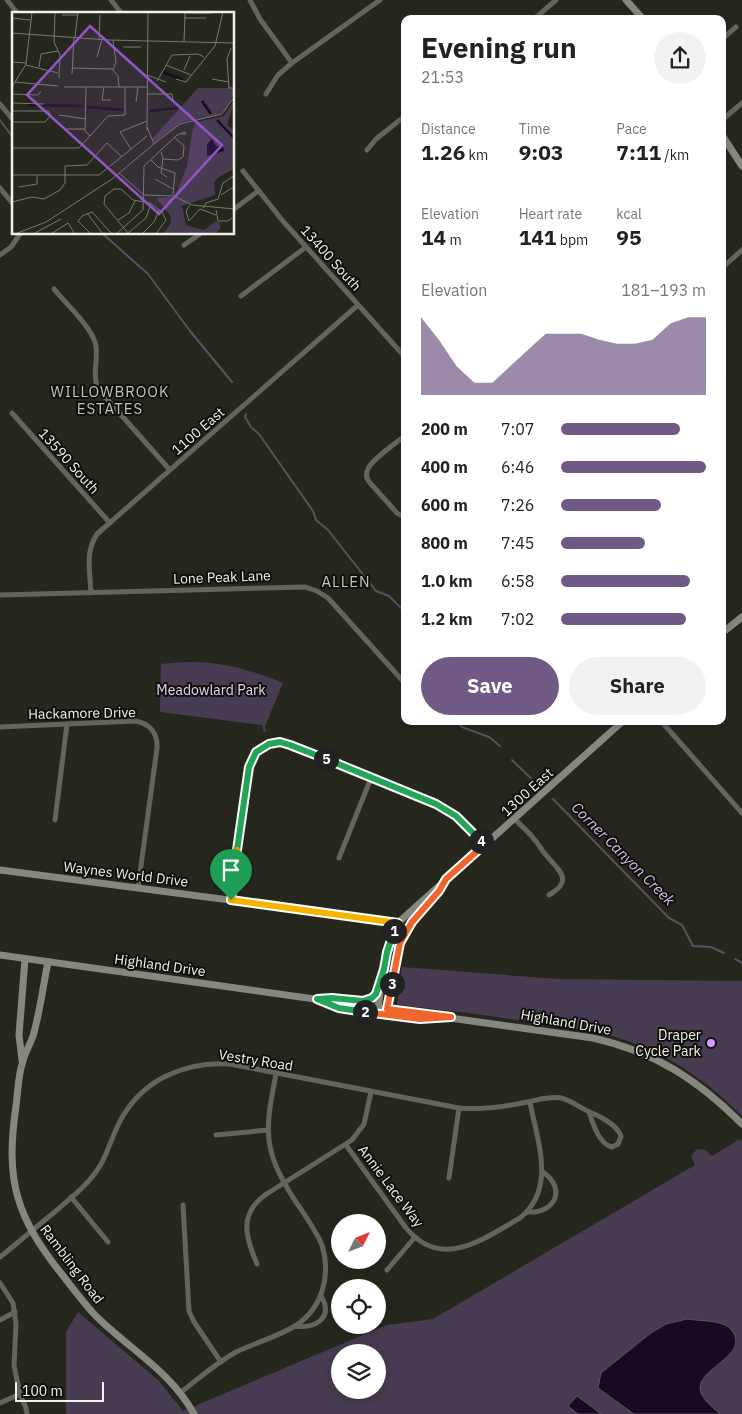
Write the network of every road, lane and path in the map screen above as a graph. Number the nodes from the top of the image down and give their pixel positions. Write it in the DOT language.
graph roads {
  1 [pos="7,0"];
  2 [pos="111,0"];
  3 [pos="250,0"];
  4 [pos="380,0"];
  5 [pos="556,0"];
  6 [pos="626,0"];
  7 [pos="16,12"];
  8 [pos="120,12"];
  9 [pos="539,15"];
  10 [pos="639,15"];
  11 [pos="736,28"];
  12 [pos="726,36"];
  13 [pos="292,63"];
  14 [pos="266,94"];
  15 [pos="742,103"];
  16 [pos="0,104"];
  17 [pos="726,117"];
  18 [pos="12,119"];
  19 [pos="401,119"];
  20 [pos="726,145"];
  21 [pos="367,150"];
  22 [pos="742,166"];
  23 [pos="243,171"];
  24 [pos="0,188"];
  25 [pos="258,191"];
  26 [pos="12,203"];
  27 [pos="235,208"];
  28 [pos="19,235"];
  29 [pos="199,235"];
  30 [pos="184,245"];
  31 [pos="306,247"];
  32 [pos="742,250"];
  33 [pos="0,255"];
  34 [pos="726,264"];
  35 [pos="54,289"];
  36 [pos="241,296"];
  37 [pos="358,305"];
  38 [pos="401,353"];
  39 [pos="12,414"];
  40 [pos="401,439"];
  41 [pos="170,470"];
  42 [pos="401,516"];
  43 [pos="110,523"];
  44 [pos="91,592"];
  45 [pos="0,595"];
  46 [pos="742,617"];
  47 [pos="726,630"];
  48 [pos="401,679"];
  49 [pos="67,724"];
  50 [pos="619,725"];
  51 [pos="665,725"];
  52 [pos="0,727"];
  53 [pos="371,778"];
  54 [pos="742,813"];
  55 [pos="515,819"];
  56 [pos="55,820"];
  57 [pos="484,845"];
  58 [pos="339,858"];
  59 [pos="0,870"];
  60 [pos="446,879"];
  61 [pos="138,888"];
  62 [pos="549,894"];
  63 [pos="231,900"];
  64 [pos="398,923"];
  65 [pos="405,933"];
  66 [pos="0,955"];
  67 [pos="25,959"];
  68 [pos="48,962"];
  69 [pos="384,969"];
  70 [pos="317,999"];
  71 [pos="378,1008"];
  72 [pos="387,1012"];
  73 [pos="22,1061"];
  74 [pos="276,1074"];
  75 [pos="372,1092"];
  76 [pos="530,1102"];
  77 [pos="459,1108"];
  78 [pos="589,1112"];
  79 [pos="742,1124"];
  80 [pos="268,1130"];
  81 [pos="216,1135"];
  82 [pos="346,1145"];
  83 [pos="543,1172"];
  84 [pos="449,1178"];
  85 [pos="284,1184"];
  86 [pos="71,1198"];
  87 [pos="183,1205"];
  88 [pos="527,1212"];
  89 [pos="31,1231"];
  90 [pos="415,1237"];
  91 [pos="108,1242"];
  92 [pos="0,1258"];
  93 [pos="257,1264"];
  94 [pos="388,1270"];
  95 [pos="0,1283"];
  96 [pos="321,1296"];
  97 [pos="14,1312"];
  98 [pos="0,1320"];
  99 [pos="295,1326"];
  100 [pos="221,1362"];
  101 [pos="180,1393"];
  102 [pos="20,1394"];
  103 [pos="0,1403"];
  104 [pos="27,1414"];
  105 [pos="194,1414"];
  1 -- 7 [label="street"];
  2 -- 8 [label="street"];
  3 -- 13 [label="street"];
  4 -- 13 [label="street"];
  5 -- 9 [label="street"];
  6 -- 10 [label="main road"];
  11 -- 12 [label="street"];
  13 -- 14 [label="street"];
  15 -- 17 [label="street"];
  16 -- 18 [label="street"];
  19 -- 21 [label="street"];
  20 -- 22 [label="main road"];
  23 -- 25 [label="street, 13400 South"];
  24 -- 26 [label="street"];
  25 -- 27 [label="street"];
  25 -- 31 [label="street, 13400 South"];
  28 -- 33 [label="street"];
  29 -- 30 [label="street"];
  31 -- 36 [label="street"];
  31 -- 37 [label="street, 13400 South"];
  32 -- 34 [label="street"];
  35 -- 41 [label="street"];
  37 -- 38 [label="street, 13400 South"];
  37 -- 41 [label="street, 1100 East"];
  39 -- 43 [label="street, 13590 South"];
  40 -- 42 [label="street"];
  41 -- 43 [label="street, 1100 East"];
  43 -- 44 [label="street, 1100 East"];
  44 -- 45 [label="street, Lone Peak Lane"];
  44 -- 48 [label="street, Lone Peak Lane"];
  46 -- 47 [label="main road"];
  49 -- 52 [label="street, Hackamore Drive"];
  49 -- 56 [label="street"];
  49 -- 61 [label="street, Hackamore Drive"];
  50 -- 55 [label="main road, 1300 East"];
  51 -- 54 [label="street"];
  53 -- 57 [label="street"];
  53 -- 58 [label="street"];
  53 -- 63 [label="street"];
  55 -- 57 [label="main road, 1300 East"];
  55 -- 62 [label="street"];
  57 -- 60 [label="main road, 1300 East"];
  59 -- 61 [label="main road, Waynes World Drive"];
  60 -- 64 [label="main road, 1300 East"];
  60 -- 65 [label="main road, 1300 East"];
  61 -- 63 [label="main road, Waynes World Drive"];
  63 -- 64 [label="main road, Waynes World Drive"];
  64 -- 65 [label="main road"];
  64 -- 69 [label="main road, 1300 East"];
  65 -- 72 [label="main road, 1300 East"];
  66 -- 67 [label="main road, Highland Drive"];
  67 -- 68 [label="main road, Highland Drive"];
  67 -- 73 [label="main road, Rambling Road"];
  68 -- 70 [label="main road, Highland Drive"];
  68 -- 73 [label="main road, Rambling Road"];
  69 -- 70 [label="main road"];
  69 -- 71 [label="main road, 1300 East"];
  70 -- 71 [label="main road, Highland Drive"];
  70 -- 72 [label="main road, Highland Drive"];
  71 -- 72 [label="main road, Highland Drive"];
  72 -- 79 [label="main road, Highland Drive"];
  73 -- 89 [label="main road, Rambling Road"];
  74 -- 75 [label="street, Vestry Road"];
  74 -- 80 [label="street"];
  74 -- 86 [label="street, Vestry Road"];
  75 -- 77 [label="street, Vestry Road"];
  75 -- 82 [label="street"];
  76 -- 77 [label="street, Vestry Road"];
  76 -- 78 [label="street, Vestry Road"];
  76 -- 83 [label="street, Annie Lace Way"];
  77 -- 84 [label="street"];
  78 -- 78 [label="street, Vestry Road"];
  80 -- 81 [label="street"];
  80 -- 85 [label="street"];
  82 -- 85 [label="street"];
  82 -- 90 [label="street, Annie Lace Way"];
  83 -- 88 [label="street, Annie Lace Way"];
  83 -- 88 [label="street, Annie Lace Way"];
  85 -- 93 [label="street"];
  85 -- 96 [label="street"];
  86 -- 89 [label="street, Vestry Road"];
  86 -- 91 [label="street"];
  87 -- 100 [label="street"];
  88 -- 90 [label="street, Annie Lace Way"];
  89 -- 92 [label="street, Vestry Road"];
  89 -- 101 [label="main road, Rambling Road"];
  90 -- 94 [label="street"];
  95 -- 97 [label="street"];
  96 -- 99 [label="street"];
  96 -- 99 [label="street"];
  97 -- 98 [label="street"];
  97 -- 102 [label="street"];
  99 -- 100 [label="street"];
  100 -- 101 [label="street"];
  101 -- 105 [label="main road, Rambling Road"];
  102 -- 103 [label="street"];
  102 -- 104 [label="street"];
}
